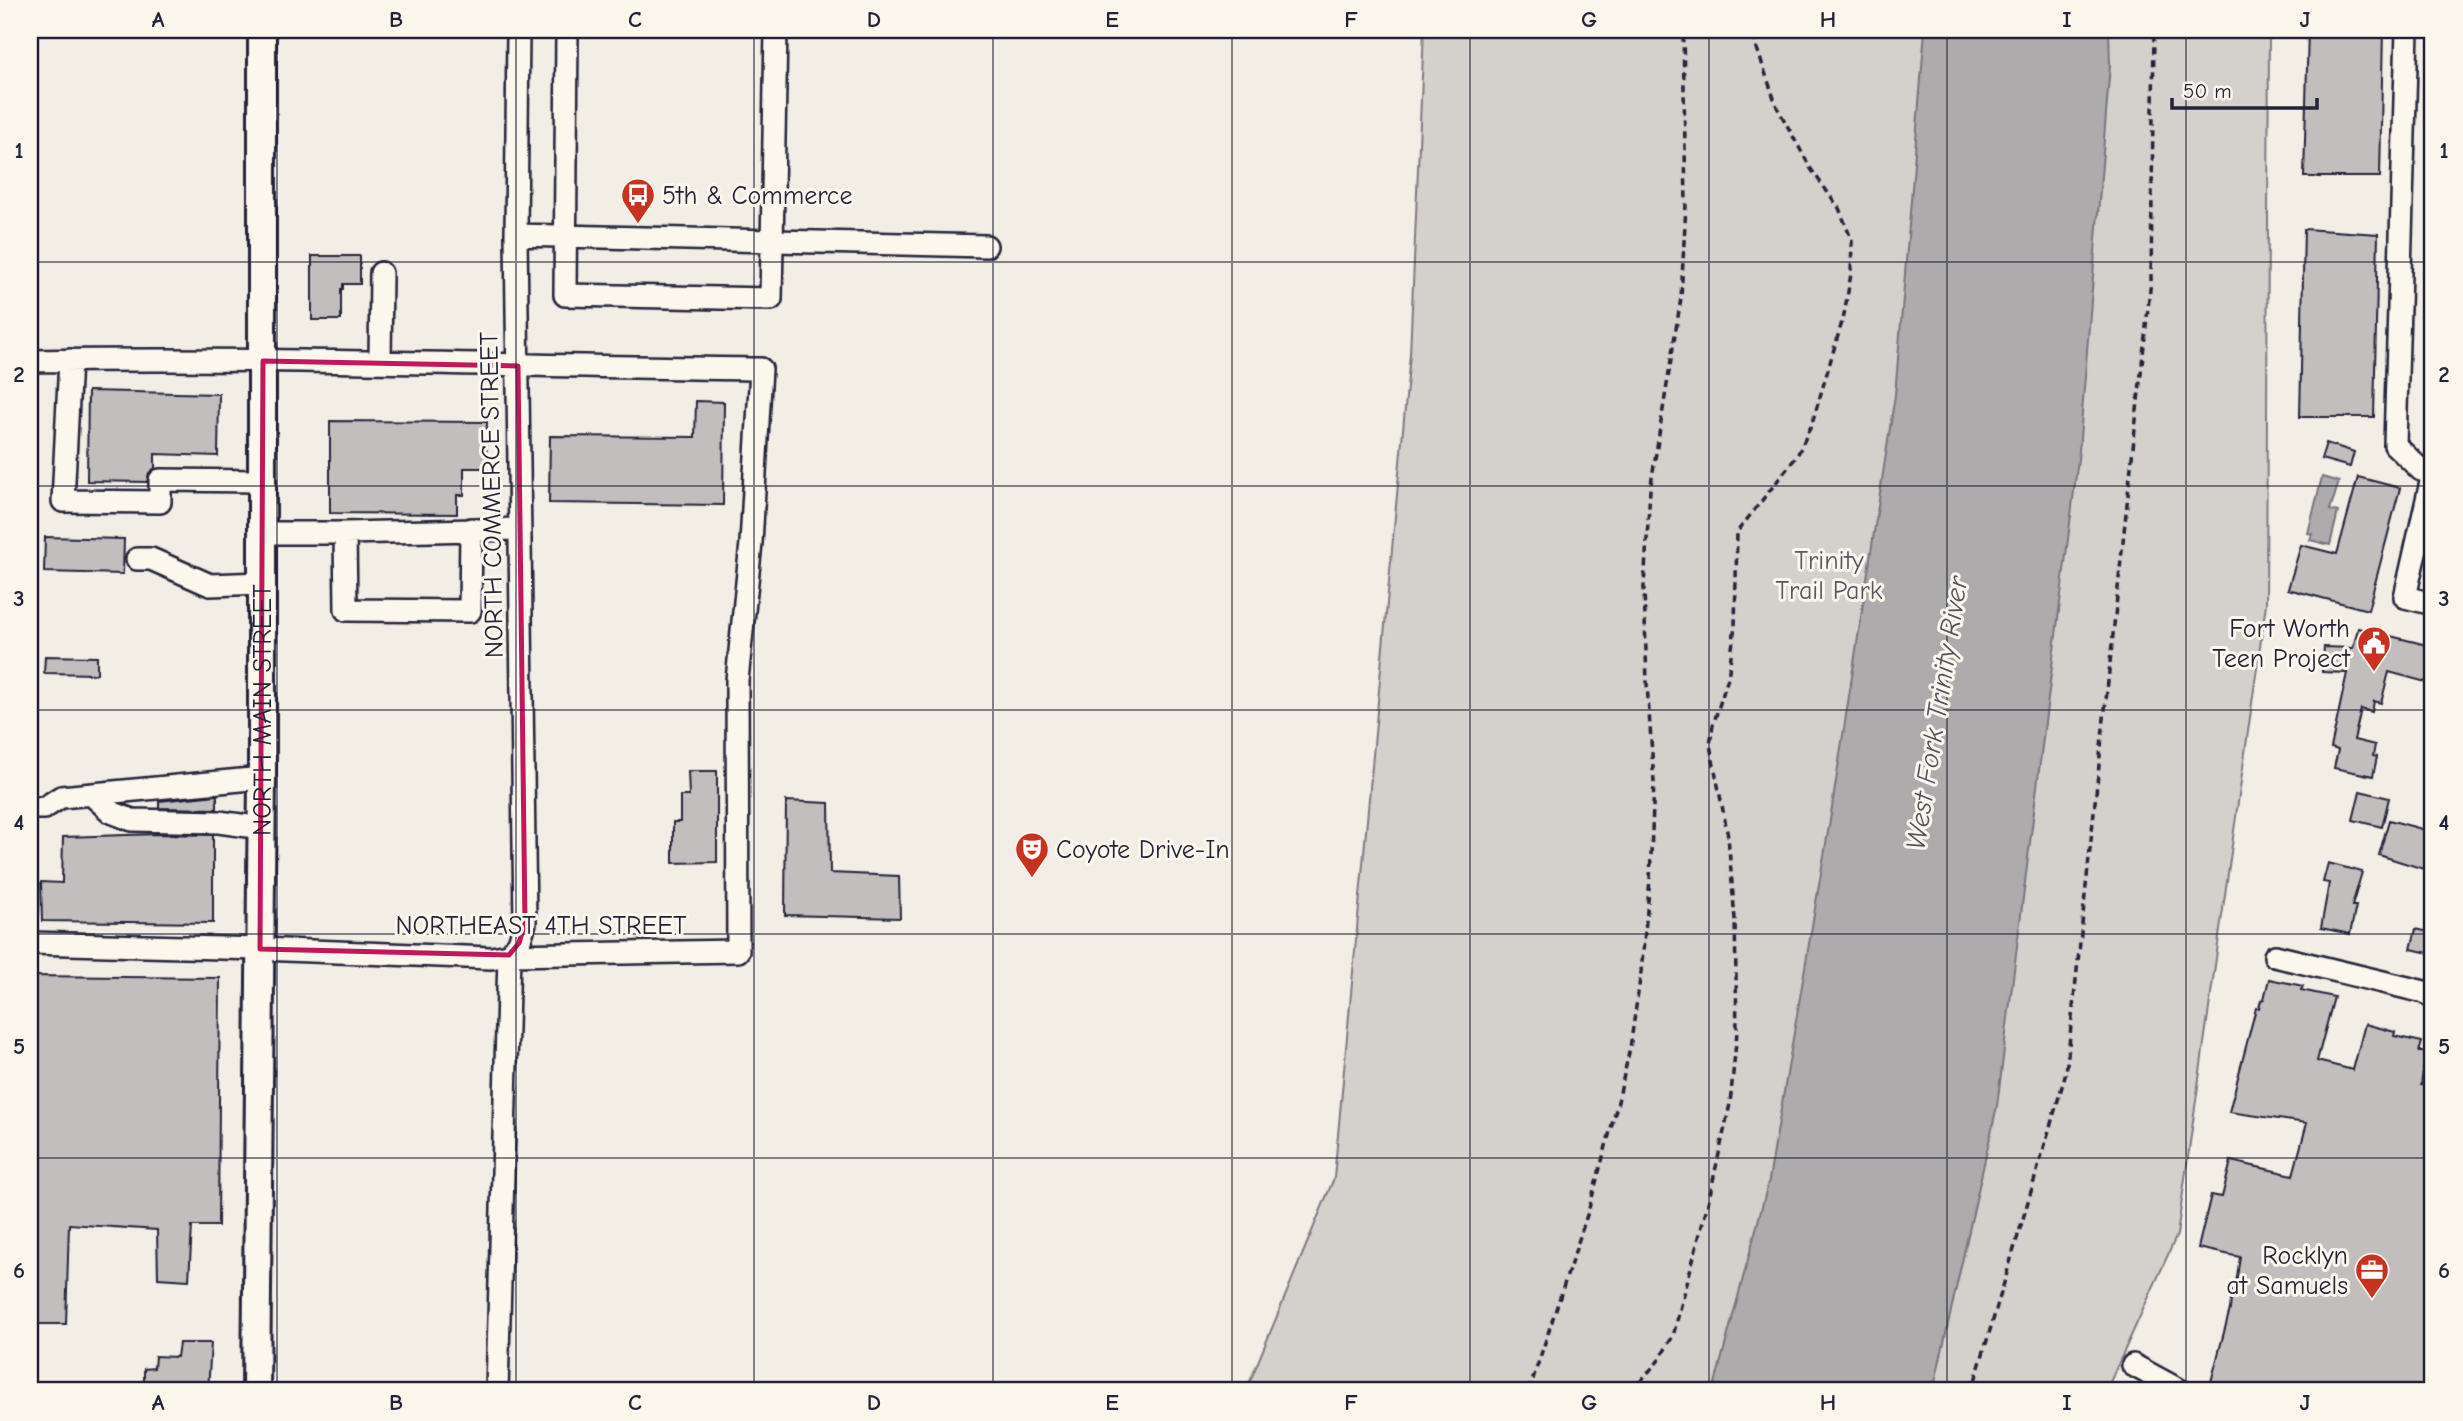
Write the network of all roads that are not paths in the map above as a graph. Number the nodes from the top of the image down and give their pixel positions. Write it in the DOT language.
graph roads {
  1 [pos="262,30"];
  2 [pos="518,30"];
  3 [pos="567,30"];
  4 [pos="776,30"];
  5 [pos="2407,30"];
  6 [pos="516,235"];
  7 [pos="565,236"];
  8 [pos="772,241"];
  9 [pos="986,246"];
  10 [pos="381,273"];
  11 [pos="70,360"];
  12 [pos="30,361"];
  13 [pos="262,361"];
  14 [pos="380,362"];
  15 [pos="518,366"];
  16 [pos="2433,473"];
  17 [pos="261,481"];
  18 [pos="471,529"];
  19 [pos="520,529"];
  20 [pos="262,533"];
  21 [pos="345,533"];
  22 [pos="137,559"];
  23 [pos="261,583"];
  24 [pos="2433,604"];
  25 [pos="262,778"];
  26 [pos="92,795"];
  27 [pos="30,808"];
  28 [pos="262,828"];
  29 [pos="30,943"];
  30 [pos="260,948"];
  31 [pos="509,955"];
  32 [pos="2275,956"];
  33 [pos="2433,998"];
  34 [pos="2133,1364"];
  35 [pos="256,1391"];
  36 [pos="497,1391"];
  37 [pos="2181,1391"];
  1 -- 13 [label="main road, NORTH MAIN STREET"];
  2 -- 6 [label="street, NORTH COMMERCE STREET"];
  3 -- 7 [label="street"];
  4 -- 8 [label="street"];
  5 -- 16 [label="street"];
  6 -- 7 [label="street"];
  6 -- 15 [label="street, NORTH COMMERCE STREET"];
  7 -- 8 [label="street"];
  7 -- 8 [label="street"];
  8 -- 9 [label="street"];
  10 -- 14 [label="street"];
  11 -- 12 [label="street"];
  11 -- 13 [label="street"];
  11 -- 17 [label="street"];
  13 -- 14 [label="street"];
  13 -- 17 [label="main road, NORTH MAIN STREET"];
  14 -- 15 [label="street"];
  15 -- 19 [label="street, NORTH COMMERCE STREET"];
  15 -- 31 [label="street, NORTHEAST 4TH STREET"];
  16 -- 24 [label="street"];
  17 -- 20 [label="main road, NORTH MAIN STREET"];
  18 -- 19 [label="street"];
  18 -- 21 [label="street"];
  18 -- 21 [label="street"];
  19 -- 31 [label="street, NORTH COMMERCE STREET"];
  20 -- 21 [label="street"];
  20 -- 23 [label="main road, NORTH MAIN STREET"];
  22 -- 23 [label="street"];
  23 -- 25 [label="main road, NORTH MAIN STREET"];
  25 -- 26 [label="street"];
  25 -- 28 [label="main road, NORTH MAIN STREET"];
  26 -- 27 [label="street"];
  26 -- 28 [label="street"];
  28 -- 30 [label="main road, NORTH MAIN STREET"];
  29 -- 30 [label="street, NORTHEAST 4TH STREET"];
  30 -- 31 [label="street, NORTHEAST 4TH STREET"];
  30 -- 35 [label="main road, NORTH MAIN STREET"];
  31 -- 36 [label="street"];
  32 -- 33 [label="street"];
  34 -- 37 [label="street"];
}
